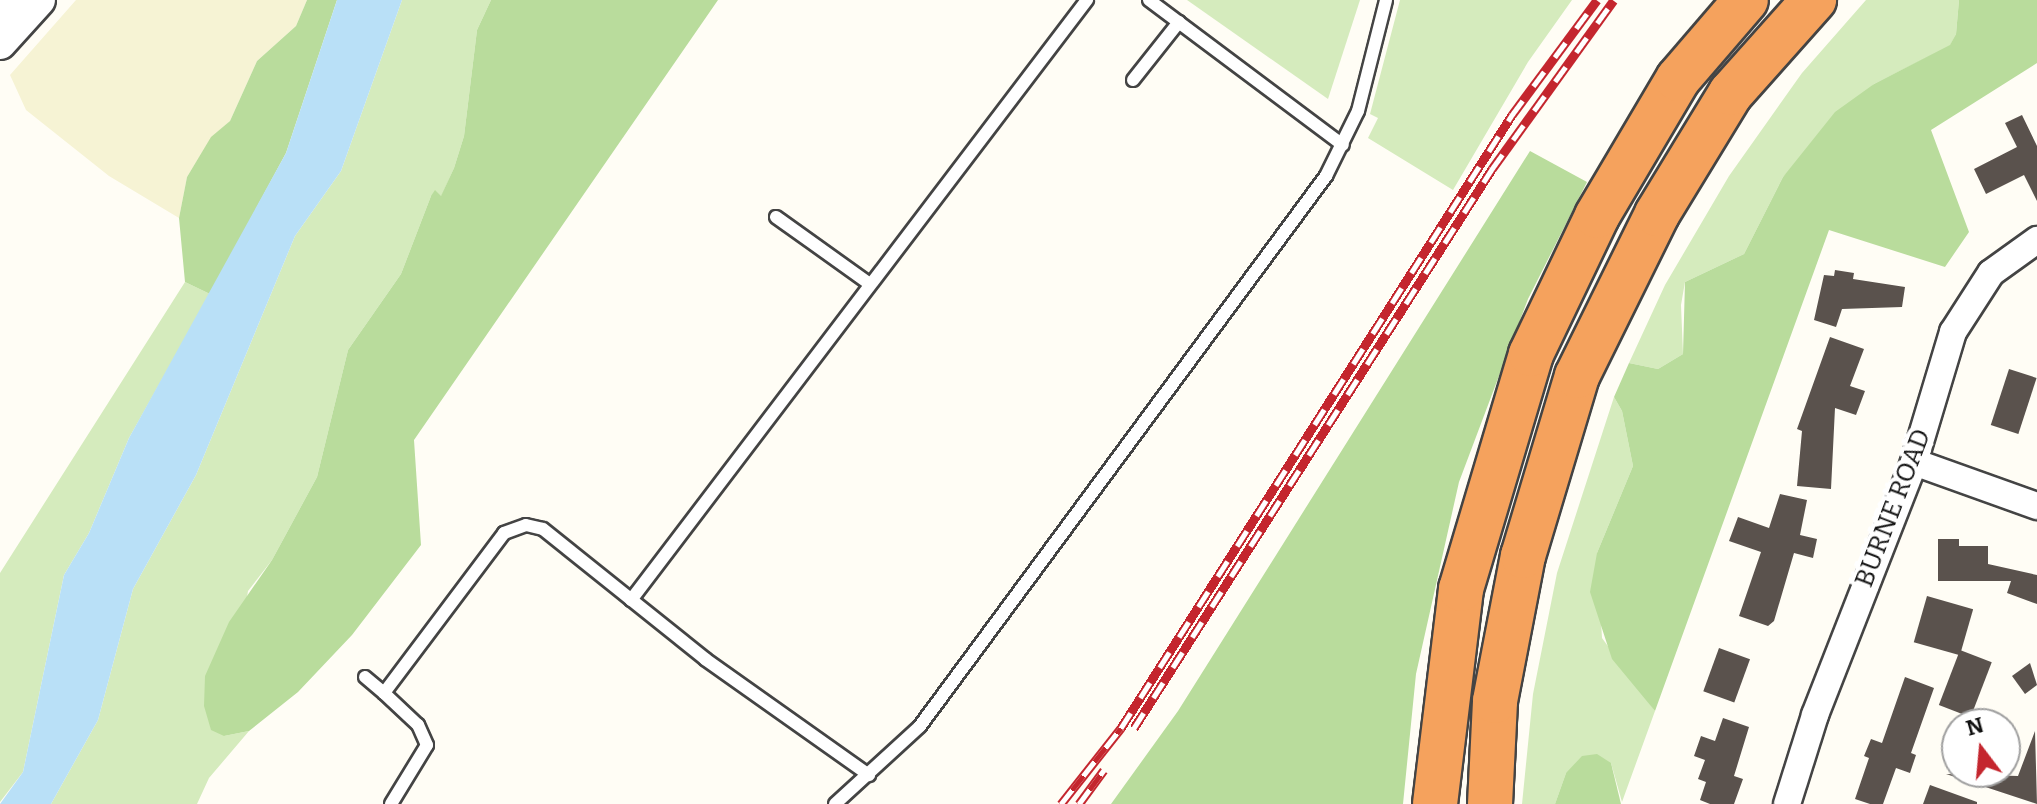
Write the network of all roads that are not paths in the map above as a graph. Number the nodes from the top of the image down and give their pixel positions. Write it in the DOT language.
graph roads {
  1 [pos="39,0"];
  2 [pos="1087,0"];
  3 [pos="1149,0"];
  4 [pos="1386,0"];
  5 [pos="1746,0"];
  6 [pos="1814,0"];
  7 [pos="1179,22"];
  8 [pos="0,43"];
  9 [pos="1133,80"];
  10 [pos="1343,145"];
  11 [pos="776,217"];
  12 [pos="2037,240"];
  13 [pos="870,284"];
  14 [pos="1914,462"];
  15 [pos="2037,506"];
  16 [pos="631,600"];
  17 [pos="365,677"];
  18 [pos="384,693"];
  19 [pos="869,775"];
  20 [pos="391,804"];
  21 [pos="835,804"];
  22 [pos="1435,804"];
  23 [pos="1490,804"];
  24 [pos="1787,804"];
  1 -- 8 [label="street"];
  2 -- 13 [label="lane"];
  3 -- 7 [label="lane"];
  4 -- 10 [label="lane"];
  5 -- 22 [label="highway"];
  6 -- 23 [label="highway"];
  7 -- 9 [label="lane"];
  7 -- 10 [label="lane"];
  10 -- 19 [label="lane"];
  11 -- 13 [label="lane"];
  12 -- 14 [label="street, BURNE ROAD"];
  13 -- 16 [label="lane"];
  14 -- 15 [label="street"];
  14 -- 24 [label="street, BURNE ROAD"];
  16 -- 18 [label="lane"];
  16 -- 19 [label="lane"];
  17 -- 18 [label="lane"];
  18 -- 20 [label="lane"];
  19 -- 21 [label="lane"];
}
